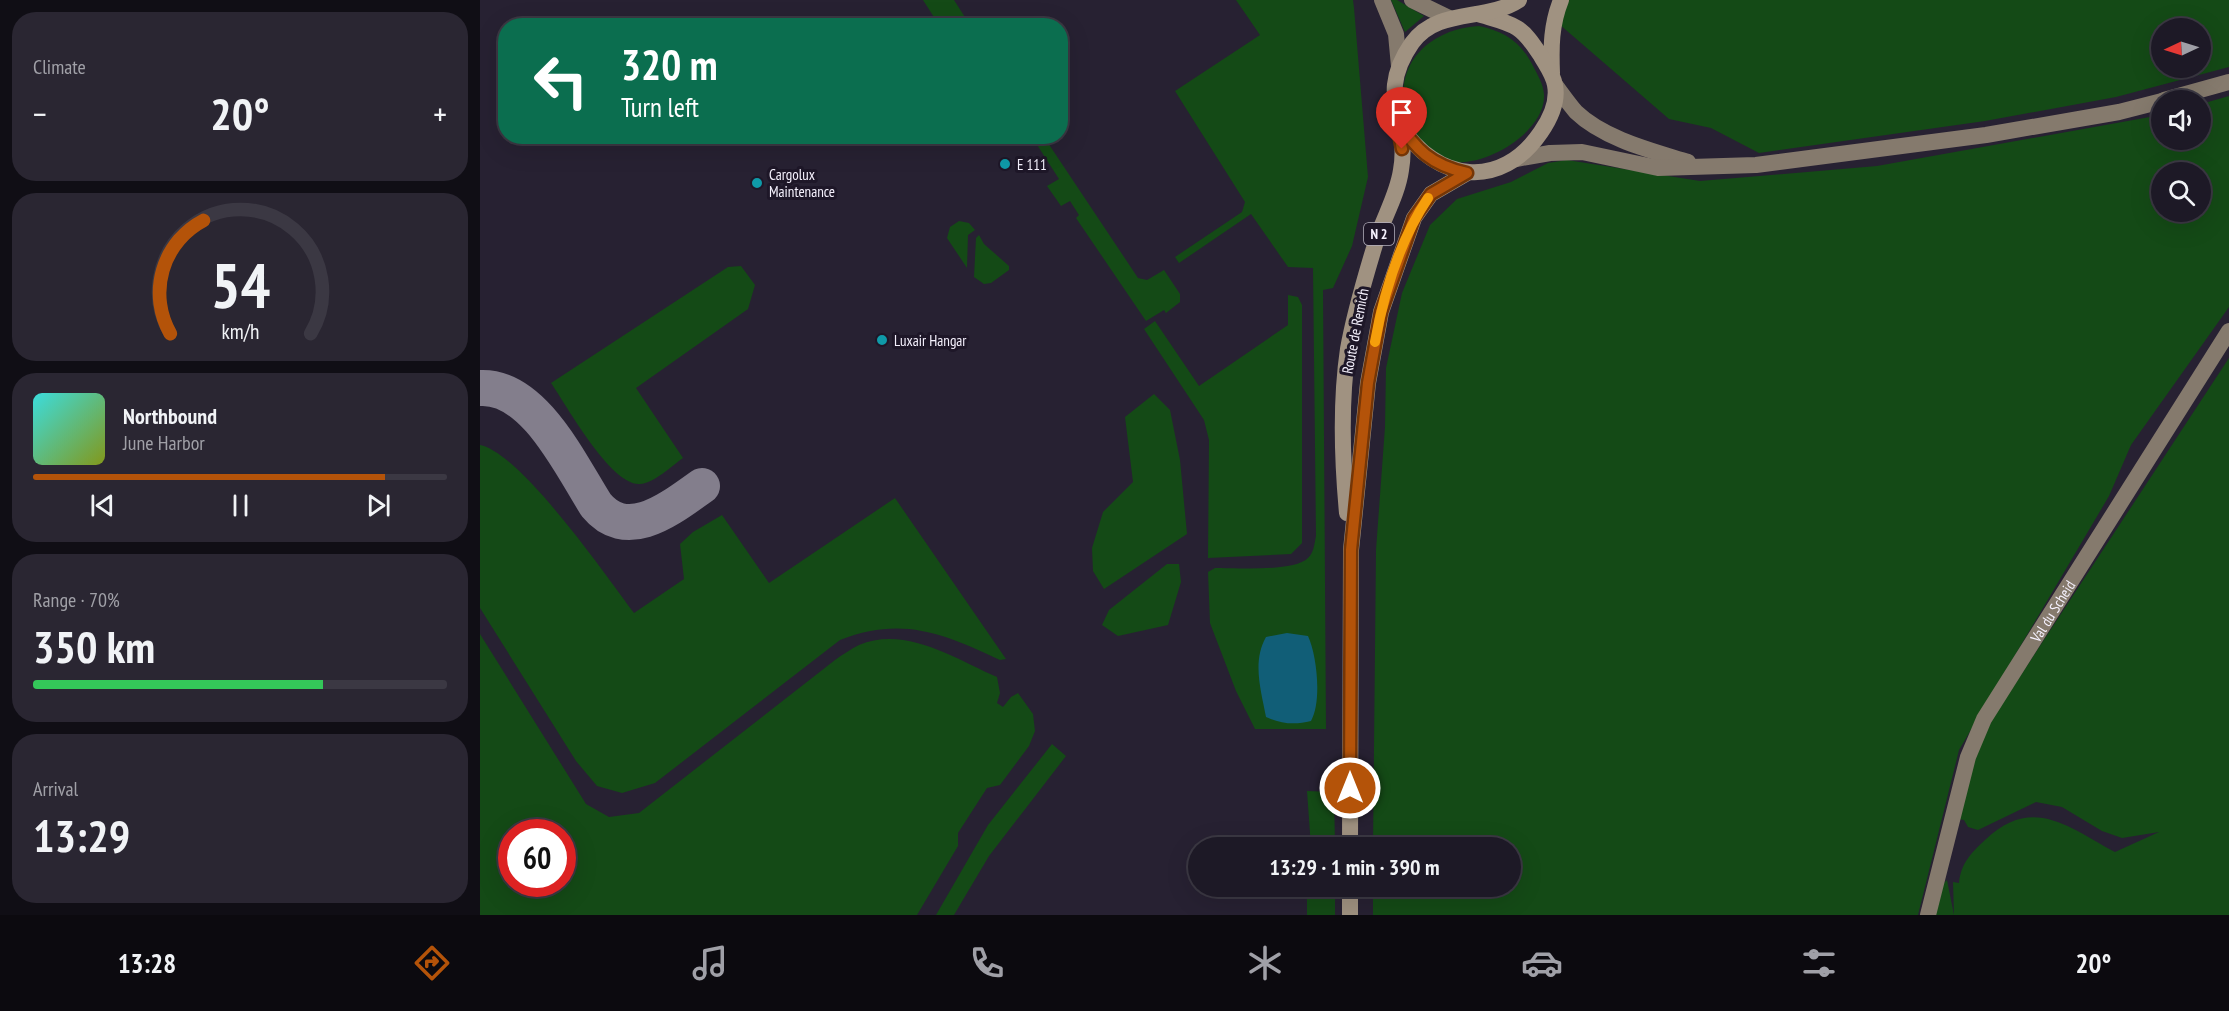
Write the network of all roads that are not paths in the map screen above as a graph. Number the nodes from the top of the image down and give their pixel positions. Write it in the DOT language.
graph roads {
  1 [pos="1382,0"];
  2 [pos="1412,0"];
  3 [pos="1519,0"];
  4 [pos="1561,0"];
  5 [pos="1478,14"];
  6 [pos="1449,18"];
  7 [pos="1399,66"];
  8 [pos="1554,80"];
  9 [pos="2229,82"];
  10 [pos="2201,90"];
  11 [pos="2151,104"];
  12 [pos="1396,119"];
  13 [pos="1516,159"];
  14 [pos="1701,166"];
  15 [pos="1467,173"];
  16 [pos="2229,331"];
  17 [pos="1351,550"];
  18 [pos="1350,837"];
  19 [pos="1350,897"];
  20 [pos="1350,915"];
  21 [pos="1928,915"];
  1 -- 7 [label="main road"];
  2 -- 6 [label="main road"];
  3 -- 5 [label="main road"];
  4 -- 8 [label="main road"];
  5 -- 6 [label="main road"];
  5 -- 8 [label="main road"];
  6 -- 7 [label="main road"];
  7 -- 12 [label="main road"];
  8 -- 13 [label="main road"];
  8 -- 14 [label="main road"];
  9 -- 10 [label="main road"];
  11 -- 14 [label="main road"];
  12 -- 15 [label="main road"];
  12 -- 17 [label="main road, Route de Remich / N 2"];
  13 -- 14 [label="main road"];
  13 -- 15 [label="main road"];
  15 -- 17 [label="main road, Route de Remich / N 2"];
  16 -- 21 [label="main road, Val du Scheid"];
  17 -- 18 [label="main road, Route de Remich / N 2"];
  19 -- 20 [label="main road"];
}
